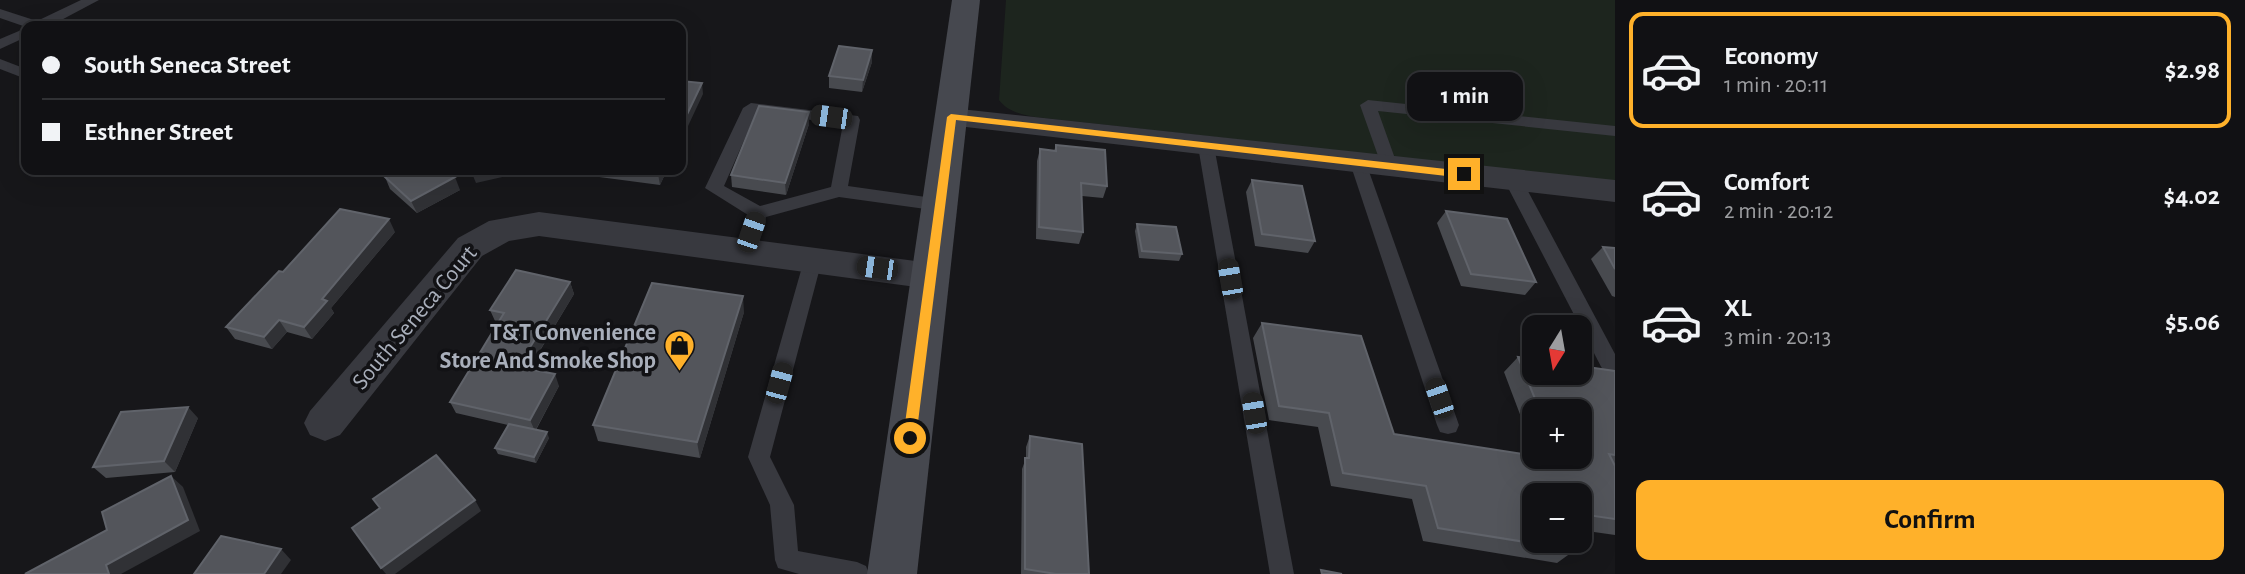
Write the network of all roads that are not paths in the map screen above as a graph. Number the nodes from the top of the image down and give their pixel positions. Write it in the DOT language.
graph roads {
  1 [pos="7,0"];
  2 [pos="92,0"];
  3 [pos="966,0"];
  4 [pos="0,4"];
  5 [pos="0,13"];
  6 [pos="23,21"];
  7 [pos="48,21"];
  8 [pos="21,34"];
  9 [pos="0,45"];
  10 [pos="0,63"];
  11 [pos="21,73"];
  12 [pos="951,117"];
  13 [pos="1615,131"];
  14 [pos="1206,146"];
  15 [pos="1358,163"];
  16 [pos="1390,167"];
  17 [pos="1513,180"];
  18 [pos="839,191"];
  19 [pos="1615,191"];
  20 [pos="940,205"];
  21 [pos="758,213"];
  22 [pos="745,251"];
  23 [pos="813,260"];
  24 [pos="931,276"];
  25 [pos="1615,374"];
  26 [pos="325,423"];
  27 [pos="1448,425"];
  28 [pos="857,574"];
  29 [pos="892,574"];
  30 [pos="1282,574"];
  1 -- 4 [label="lane"];
  2 -- 7 [label="lane"];
  3 -- 12 [label="street"];
  5 -- 6 [label="lane"];
  8 -- 9 [label="lane"];
  10 -- 11 [label="lane"];
  12 -- 14 [label="street"];
  12 -- 20 [label="street"];
  13 -- 16 [label="lane"];
  14 -- 15 [label="street"];
  14 -- 30 [label="lane"];
  15 -- 16 [label="street"];
  15 -- 27 [label="lane"];
  16 -- 17 [label="street"];
  17 -- 19 [label="street"];
  17 -- 25 [label="lane"];
  18 -- 20 [label="lane"];
  18 -- 21 [label="lane"];
  18 -- 21 [label="lane"];
  20 -- 24 [label="street"];
  21 -- 22 [label="lane"];
  22 -- 23 [label="street, South Seneca Court"];
  22 -- 26 [label="street, South Seneca Court"];
  23 -- 24 [label="street, South Seneca Court"];
  23 -- 28 [label="lane"];
  24 -- 29 [label="street"];
}
